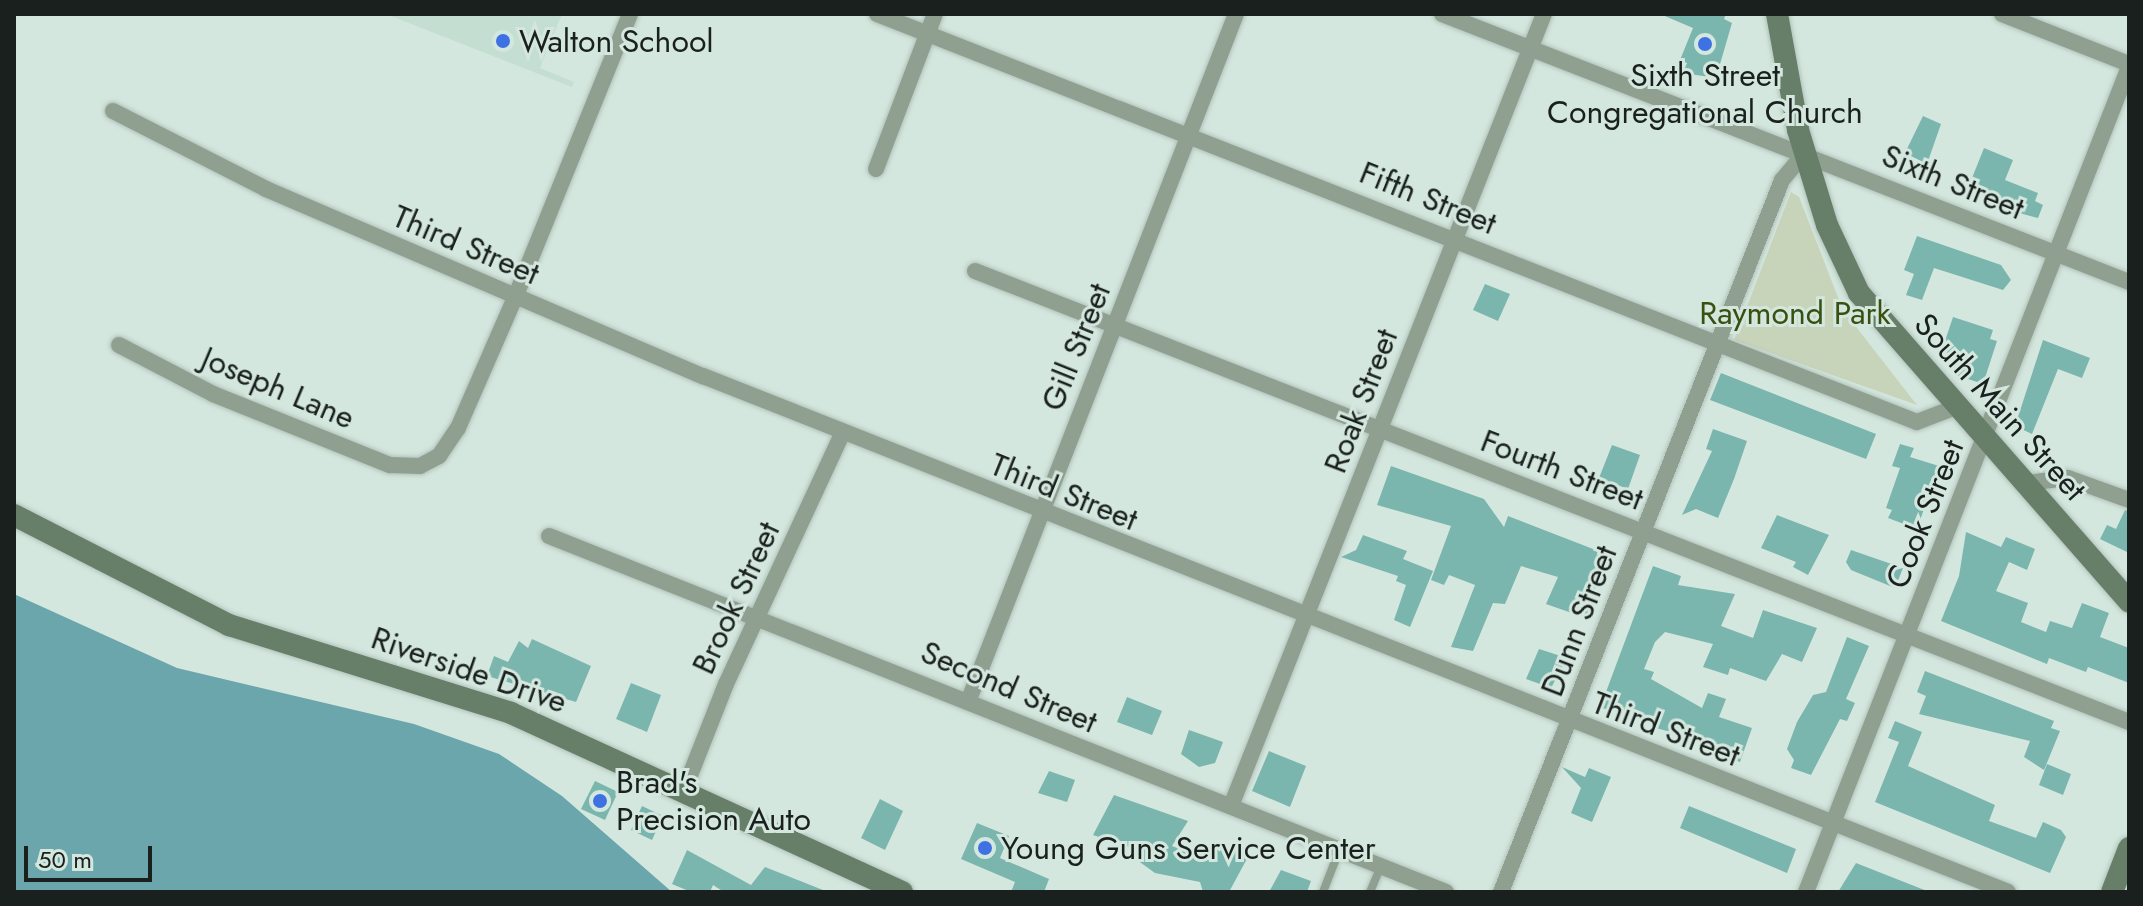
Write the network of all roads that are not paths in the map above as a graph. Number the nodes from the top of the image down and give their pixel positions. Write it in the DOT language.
graph roads {
  1 [pos="630,14"];
  2 [pos="877,14"];
  3 [pos="935,14"];
  4 [pos="1236,14"];
  5 [pos="1442,14"];
  6 [pos="1544,14"];
  7 [pos="1777,14"];
  8 [pos="2002,14"];
  9 [pos="928,34"];
  10 [pos="1531,48"];
  11 [pos="2129,65"];
  12 [pos="113,111"];
  13 [pos="1191,134"];
  14 [pos="1805,153"];
  15 [pos="876,169"];
  16 [pos="1453,238"];
  17 [pos="2056,254"];
  18 [pos="975,271"];
  19 [pos="2129,282"];
  20 [pos="516,295"];
  21 [pos="1115,327"];
  22 [pos="119,345"];
  23 [pos="1720,346"];
  24 [pos="1956,407"];
  25 [pos="1381,429"];
  26 [pos="843,432"];
  27 [pos="1986,439"];
  28 [pos="2027,483"];
  29 [pos="2129,500"];
  30 [pos="1042,513"];
  31 [pos="14,515"];
  32 [pos="1644,531"];
  33 [pos="549,536"];
  34 [pos="2129,601"];
  35 [pos="1302,615"];
  36 [pos="760,616"];
  37 [pos="1907,634"];
  38 [pos="968,702"];
  39 [pos="1570,722"];
  40 [pos="2129,722"];
  41 [pos="685,788"];
  42 [pos="1231,806"];
  43 [pos="1833,824"];
  44 [pos="2129,848"];
  45 [pos="1339,851"];
  46 [pos="1381,866"];
  47 [pos="902,892"];
  48 [pos="1323,892"];
  49 [pos="1370,892"];
  50 [pos="1446,892"];
  51 [pos="1501,892"];
  52 [pos="1806,892"];
  53 [pos="2008,892"];
  54 [pos="2112,892"];
  1 -- 20 [label="street"];
  2 -- 9 [label="street, Fifth Street"];
  3 -- 9 [label="street"];
  4 -- 13 [label="street, Gill Street"];
  5 -- 10 [label="street, Sixth Street"];
  6 -- 10 [label="street, Roak Street"];
  7 -- 14 [label="main road, South Main Street"];
  8 -- 11 [label="street"];
  9 -- 13 [label="street, Fifth Street"];
  9 -- 15 [label="street"];
  10 -- 14 [label="street, Sixth Street"];
  10 -- 16 [label="street, Roak Street"];
  11 -- 17 [label="street, Cook Street"];
  12 -- 20 [label="street, Third Street"];
  13 -- 16 [label="street, Fifth Street"];
  13 -- 21 [label="street, Gill Street"];
  14 -- 17 [label="street, Sixth Street"];
  14 -- 23 [label="street, Dunn Street"];
  14 -- 24 [label="main road, South Main Street"];
  16 -- 23 [label="street, Fifth Street"];
  16 -- 25 [label="street, Roak Street"];
  17 -- 19 [label="street, Sixth Street"];
  17 -- 27 [label="street, Cook Street"];
  18 -- 21 [label="street, Fourth Street"];
  20 -- 22 [label="street, Joseph Lane"];
  20 -- 26 [label="street, Third Street"];
  21 -- 25 [label="street, Fourth Street"];
  21 -- 30 [label="street, Gill Street"];
  23 -- 24 [label="street, Fifth Street"];
  23 -- 32 [label="street, Dunn Street"];
  24 -- 27 [label="main road, South Main Street"];
  25 -- 32 [label="street, Fourth Street"];
  25 -- 35 [label="street, Roak Street"];
  26 -- 30 [label="street, Third Street"];
  26 -- 36 [label="street, Brook Street"];
  27 -- 28 [label="main road, South Main Street"];
  27 -- 37 [label="street, Cook Street"];
  28 -- 29 [label="street"];
  28 -- 34 [label="main road, South Main Street"];
  30 -- 35 [label="street, Third Street"];
  30 -- 38 [label="street, Gill Street"];
  31 -- 41 [label="main road, Riverside Drive"];
  32 -- 37 [label="street, Fourth Street"];
  32 -- 39 [label="street, Dunn Street"];
  33 -- 36 [label="street, Second Street"];
  35 -- 39 [label="street, Third Street"];
  35 -- 42 [label="street, Roak Street"];
  36 -- 38 [label="street, Second Street"];
  36 -- 41 [label="street, Brook Street"];
  37 -- 40 [label="street, Fourth Street"];
  37 -- 43 [label="street, Cook Street"];
  38 -- 42 [label="street, Second Street"];
  39 -- 43 [label="street, Third Street"];
  39 -- 51 [label="street, Dunn Street"];
  41 -- 47 [label="main road, Riverside Drive"];
  42 -- 45 [label="street, Second Street"];
  43 -- 52 [label="street, Cook Street"];
  43 -- 53 [label="street, Third Street"];
  44 -- 54 [label="main road"];
  45 -- 46 [label="street, Second Street"];
  45 -- 48 [label="lane"];
  46 -- 49 [label="lane"];
  46 -- 50 [label="street, Second Street"];
}
